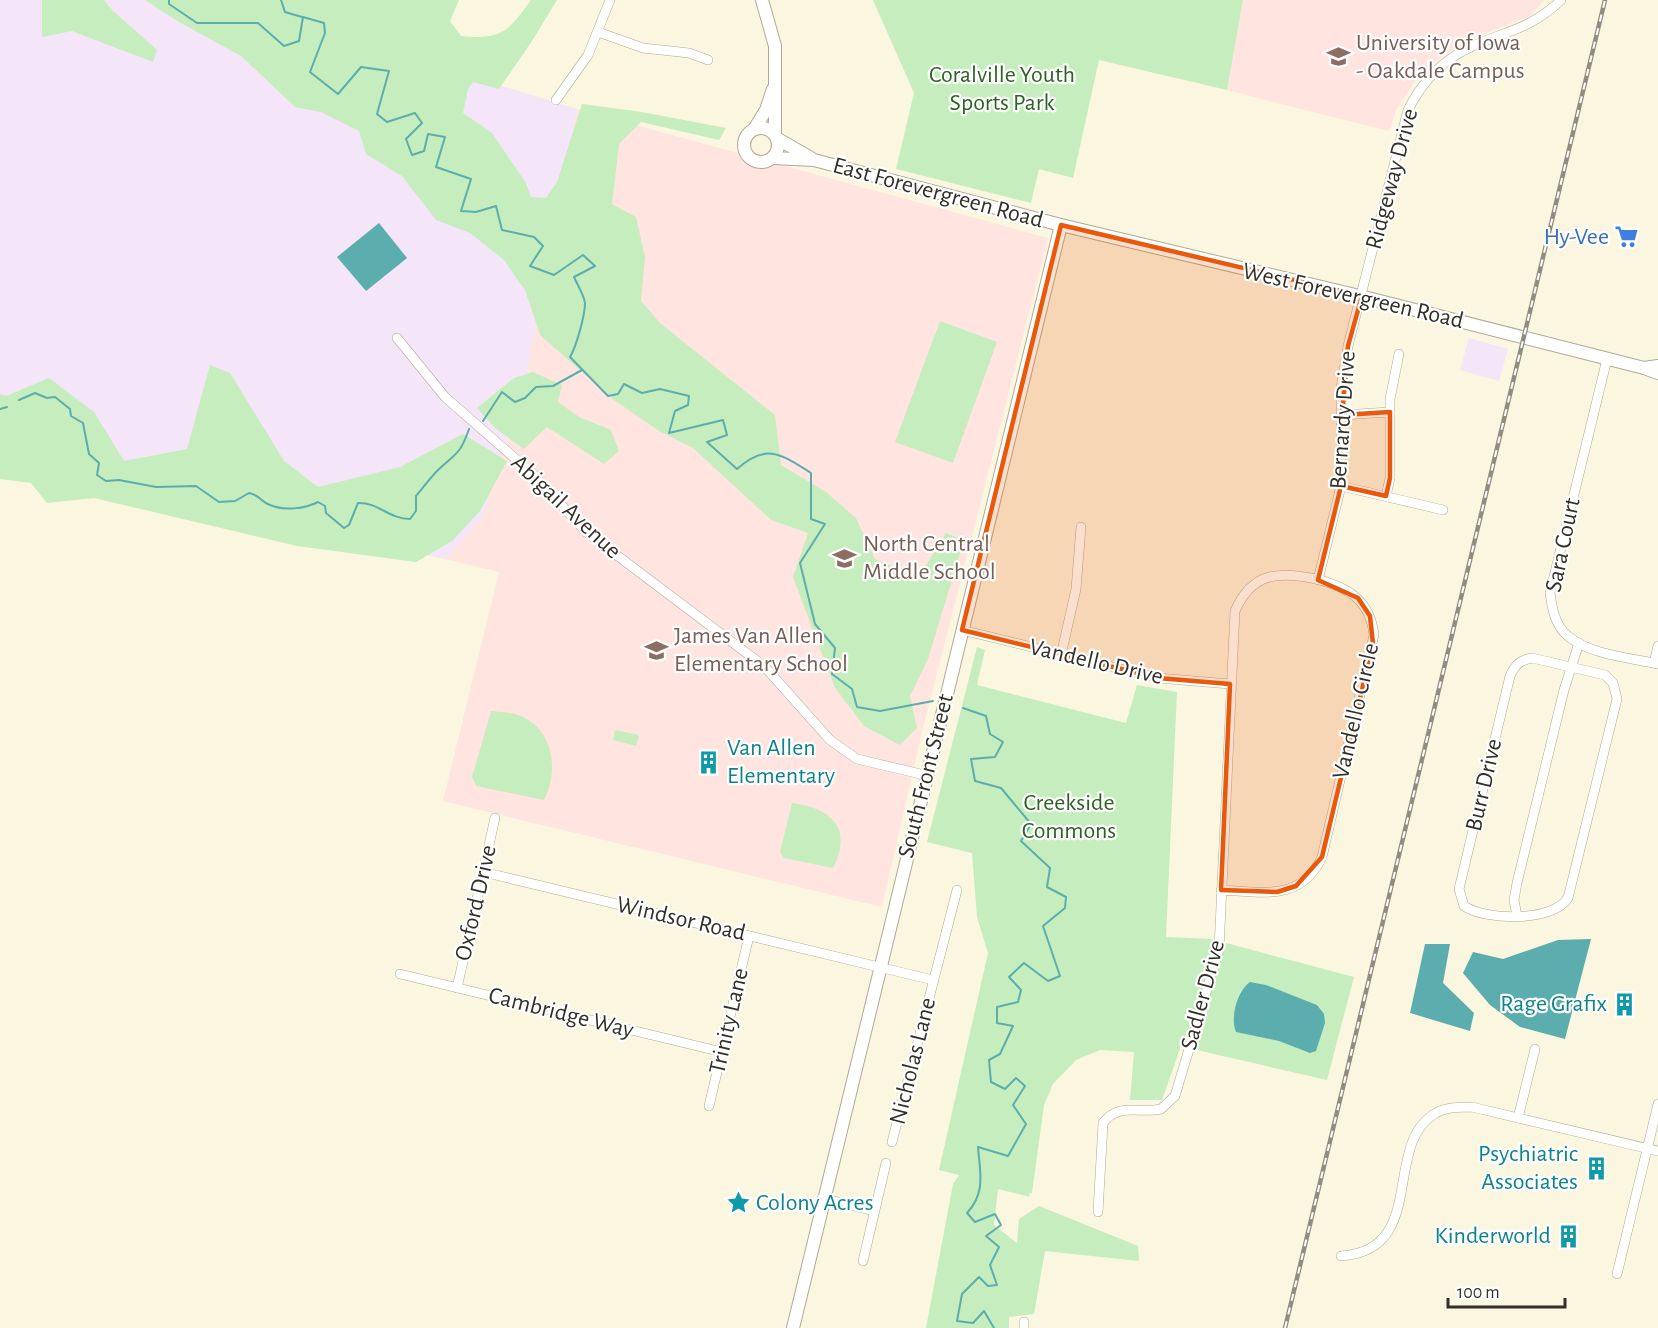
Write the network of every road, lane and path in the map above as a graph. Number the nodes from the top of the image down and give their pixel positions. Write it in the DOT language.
graph roads {
  1 [pos="610,0"];
  2 [pos="762,0"];
  3 [pos="1561,0"];
  4 [pos="598,32"];
  5 [pos="708,60"];
  6 [pos="776,83"];
  7 [pos="556,100"];
  8 [pos="754,128"];
  9 [pos="777,136"];
  10 [pos="773,158"];
  11 [pos="814,160"];
  12 [pos="1061,225"];
  13 [pos="1362,296"];
  14 [pos="397,338"];
  15 [pos="1399,354"];
  16 [pos="1607,358"];
  17 [pos="1658,366"];
  18 [pos="1644,368"];
  19 [pos="1658,373"];
  20 [pos="1390,412"];
  21 [pos="1342,415"];
  22 [pos="1341,486"];
  23 [pos="1386,496"];
  24 [pos="1443,510"];
  25 [pos="1081,527"];
  26 [pos="1318,580"];
  27 [pos="962,630"];
  28 [pos="1579,643"];
  29 [pos="1658,646"];
  30 [pos="1061,655"];
  31 [pos="1656,663"];
  32 [pos="1570,667"];
  33 [pos="1230,684"];
  34 [pos="925,775"];
  35 [pos="495,818"];
  36 [pos="483,872"];
  37 [pos="957,890"];
  38 [pos="1221,890"];
  39 [pos="1517,916"];
  40 [pos="749,936"];
  41 [pos="880,967"];
  42 [pos="400,974"];
  43 [pos="933,980"];
  44 [pos="457,988"];
  45 [pos="1535,1049"];
  46 [pos="722,1052"];
  47 [pos="1658,1104"];
  48 [pos="709,1106"];
  49 [pos="1518,1118"];
  50 [pos="892,1142"];
  51 [pos="1647,1149"];
  52 [pos="1658,1151"];
  53 [pos="886,1163"];
  54 [pos="822,1198"];
  55 [pos="874,1211"];
  56 [pos="1098,1212"];
  57 [pos="1341,1256"];
  58 [pos="862,1261"];
  59 [pos="1617,1274"];
  60 [pos="793,1328"];
  1 -- 4 [label="street"];
  2 -- 6 [label="street"];
  3 -- 13 [label="street, Ridgeway Drive"];
  4 -- 5 [label="street"];
  4 -- 7 [label="street"];
  6 -- 8 [label="street"];
  6 -- 9 [label="street"];
  8 -- 9 [label="street"];
  8 -- 10 [label="street"];
  9 -- 10 [label="street"];
  9 -- 11 [label="street, East Forevergreen Road"];
  10 -- 11 [label="street, East Forevergreen Road"];
  11 -- 12 [label="street, East Forevergreen Road"];
  12 -- 13 [label="street, West Forevergreen Road"];
  12 -- 27 [label="street, South Front Street"];
  13 -- 16 [label="street, West Forevergreen Road"];
  13 -- 21 [label="street, Bernardy Drive"];
  14 -- 34 [label="street, Abigail Avenue"];
  15 -- 20 [label="street"];
  16 -- 18 [label="street, West Forevergreen Road"];
  16 -- 28 [label="street, Sara Court"];
  17 -- 18 [label="street, West Forevergreen Road"];
  18 -- 19 [label="street, West Forevergreen Road"];
  20 -- 21 [label="street"];
  20 -- 23 [label="street"];
  21 -- 22 [label="street, Bernardy Drive"];
  22 -- 23 [label="street"];
  22 -- 26 [label="street, Bernardy Drive"];
  23 -- 24 [label="street"];
  25 -- 30 [label="street"];
  26 -- 33 [label="street, Vandello Circle"];
  26 -- 38 [label="street, Vandello Circle"];
  27 -- 30 [label="street, Vandello Drive"];
  27 -- 34 [label="street, South Front Street"];
  28 -- 31 [label="street, Sara Court"];
  28 -- 32 [label="street"];
  29 -- 31 [label="street"];
  30 -- 33 [label="street, Vandello Drive"];
  32 -- 39 [label="street"];
  32 -- 39 [label="street, Burr Drive"];
  32 -- 39 [label="street, Burr Drive"];
  33 -- 38 [label="street, Sadler Drive"];
  34 -- 41 [label="street, South Front Street"];
  35 -- 36 [label="street, Oxford Drive"];
  36 -- 40 [label="street, Windsor Road"];
  36 -- 44 [label="street, Oxford Drive"];
  37 -- 43 [label="street, Nicholas Lane"];
  38 -- 56 [label="street, Sadler Drive"];
  40 -- 41 [label="street, Windsor Road"];
  40 -- 46 [label="street, Trinity Lane"];
  41 -- 43 [label="street, Nicholas Lane"];
  41 -- 54 [label="street, South Front Street"];
  42 -- 44 [label="street, Cambridge Way"];
  43 -- 50 [label="street, Nicholas Lane"];
  44 -- 46 [label="street, Cambridge Way"];
  45 -- 49 [label="street"];
  46 -- 48 [label="street, Trinity Lane"];
  47 -- 51 [label="street"];
  49 -- 51 [label="street"];
  49 -- 57 [label="street"];
  51 -- 52 [label="street"];
  51 -- 59 [label="street"];
  53 -- 55 [label="street"];
  54 -- 55 [label="street"];
  54 -- 60 [label="street, South Front Street"];
  55 -- 58 [label="street"];
}
